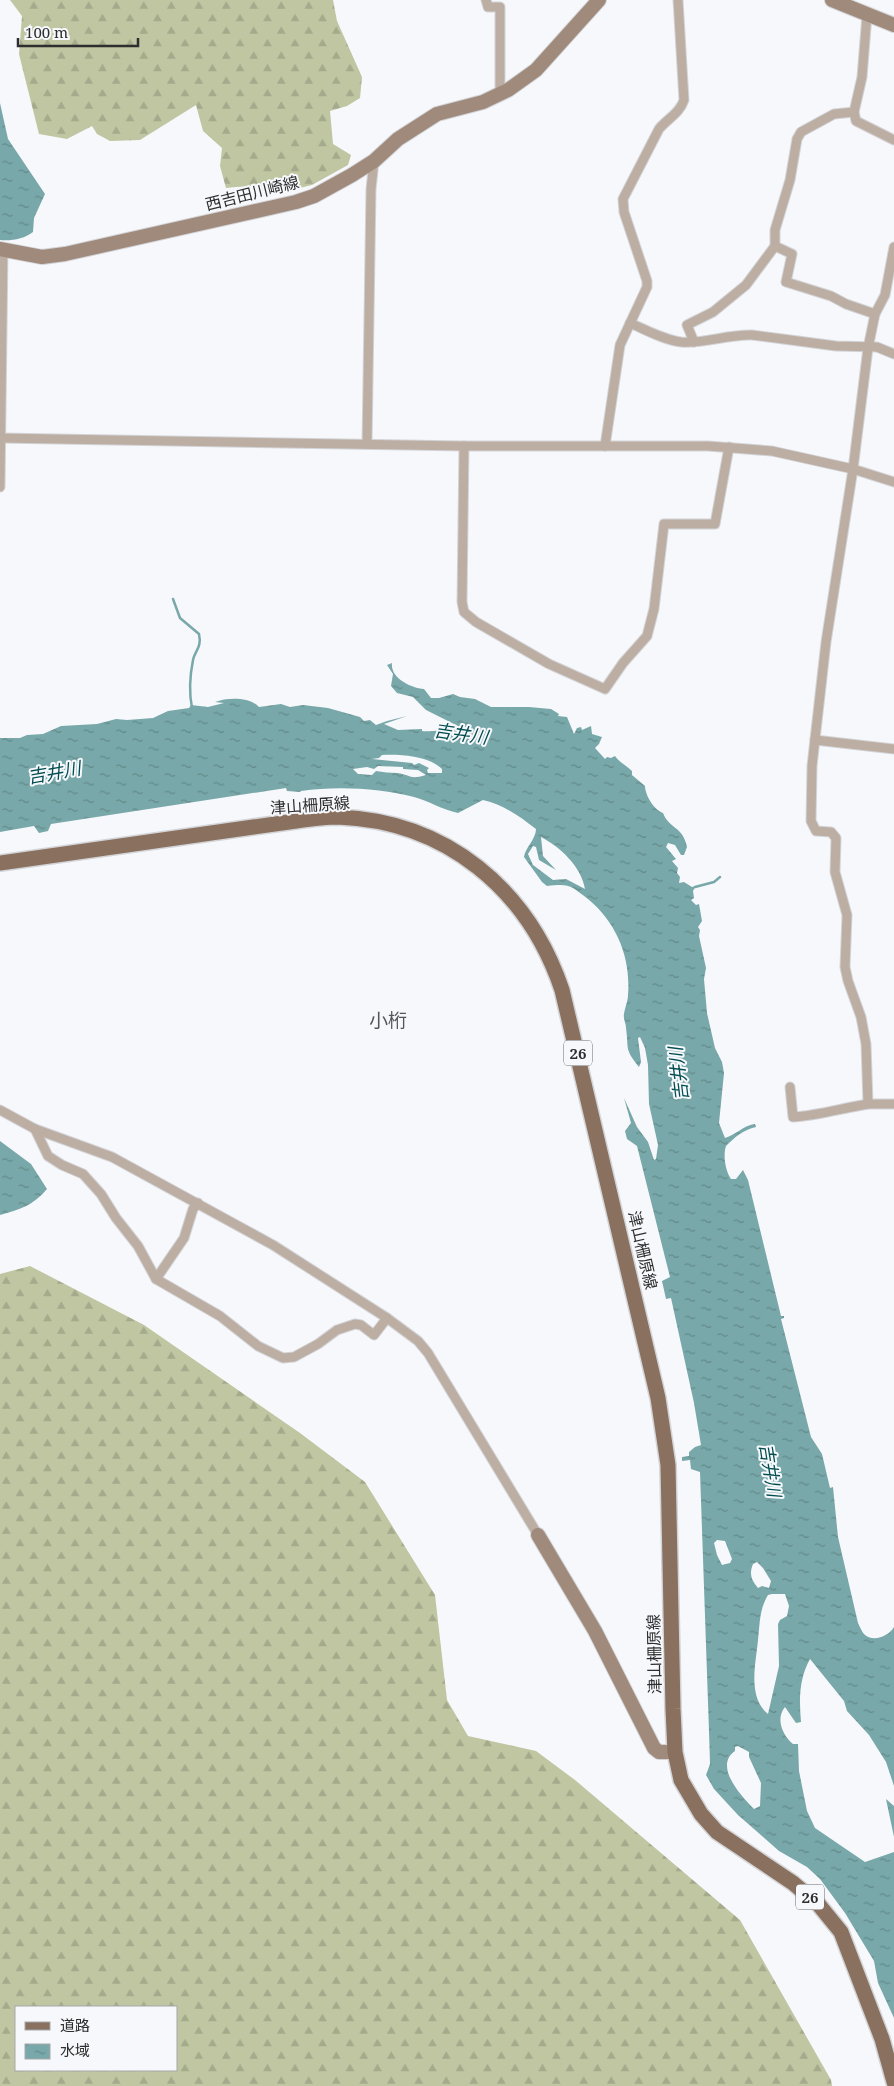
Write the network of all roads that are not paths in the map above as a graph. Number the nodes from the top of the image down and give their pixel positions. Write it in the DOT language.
graph roads {
  1 [pos="486,0"];
  2 [pos="599,0"];
  3 [pos="678,0"];
  4 [pos="832,0"];
  5 [pos="851,4"];
  6 [pos="867,14"];
  7 [pos="894,25"];
  8 [pos="500,95"];
  9 [pos="854,112"];
  10 [pos="894,140"];
  11 [pos="374,161"];
  12 [pos="775,246"];
  13 [pos="894,247"];
  14 [pos="1,249"];
  15 [pos="875,314"];
  16 [pos="630,323"];
  17 [pos="694,342"];
  18 [pos="868,348"];
  19 [pos="894,354"];
  20 [pos="0,438"];
  21 [pos="367,444"];
  22 [pos="464,446"];
  23 [pos="605,446"];
  24 [pos="729,447"];
  25 [pos="853,469"];
  26 [pos="894,482"];
  27 [pos="0,486"];
  28 [pos="815,740"];
  29 [pos="894,749"];
  30 [pos="0,864"];
  31 [pos="790,1087"];
  32 [pos="868,1104"];
  33 [pos="894,1104"];
  34 [pos="0,1110"];
  35 [pos="35,1129"];
  36 [pos="198,1203"];
  37 [pos="156,1279"];
  38 [pos="387,1318"];
  39 [pos="538,1535"];
  40 [pos="675,1752"];
  41 [pos="894,2082"];
  1 -- 8 [label="street"];
  2 -- 8 [label="main road, 西吉田川崎線"];
  3 -- 16 [label="street"];
  4 -- 5 [label="main road"];
  5 -- 6 [label="main road"];
  6 -- 7 [label="main road"];
  6 -- 9 [label="street"];
  8 -- 11 [label="main road, 西吉田川崎線"];
  9 -- 10 [label="street"];
  9 -- 12 [label="street"];
  11 -- 14 [label="main road, 西吉田川崎線"];
  11 -- 21 [label="street"];
  12 -- 15 [label="street"];
  12 -- 17 [label="street"];
  13 -- 15 [label="street"];
  14 -- 20 [label="street"];
  15 -- 18 [label="street"];
  16 -- 17 [label="street"];
  16 -- 23 [label="street"];
  17 -- 18 [label="street"];
  18 -- 19 [label="street"];
  18 -- 25 [label="street"];
  20 -- 21 [label="street"];
  20 -- 27 [label="street"];
  21 -- 22 [label="street"];
  22 -- 23 [label="street"];
  22 -- 24 [label="street"];
  23 -- 24 [label="street"];
  24 -- 25 [label="street"];
  25 -- 26 [label="street"];
  25 -- 28 [label="street"];
  28 -- 29 [label="street"];
  28 -- 32 [label="street"];
  30 -- 40 [label="main road, 津山柵原線 / 26"];
  31 -- 32 [label="street"];
  32 -- 33 [label="street"];
  34 -- 35 [label="street"];
  35 -- 36 [label="street"];
  35 -- 37 [label="street"];
  36 -- 37 [label="street"];
  36 -- 38 [label="street"];
  37 -- 38 [label="street"];
  38 -- 39 [label="street"];
  39 -- 40 [label="main road"];
  40 -- 41 [label="main road, 津山柵原線 / 26"];
}
